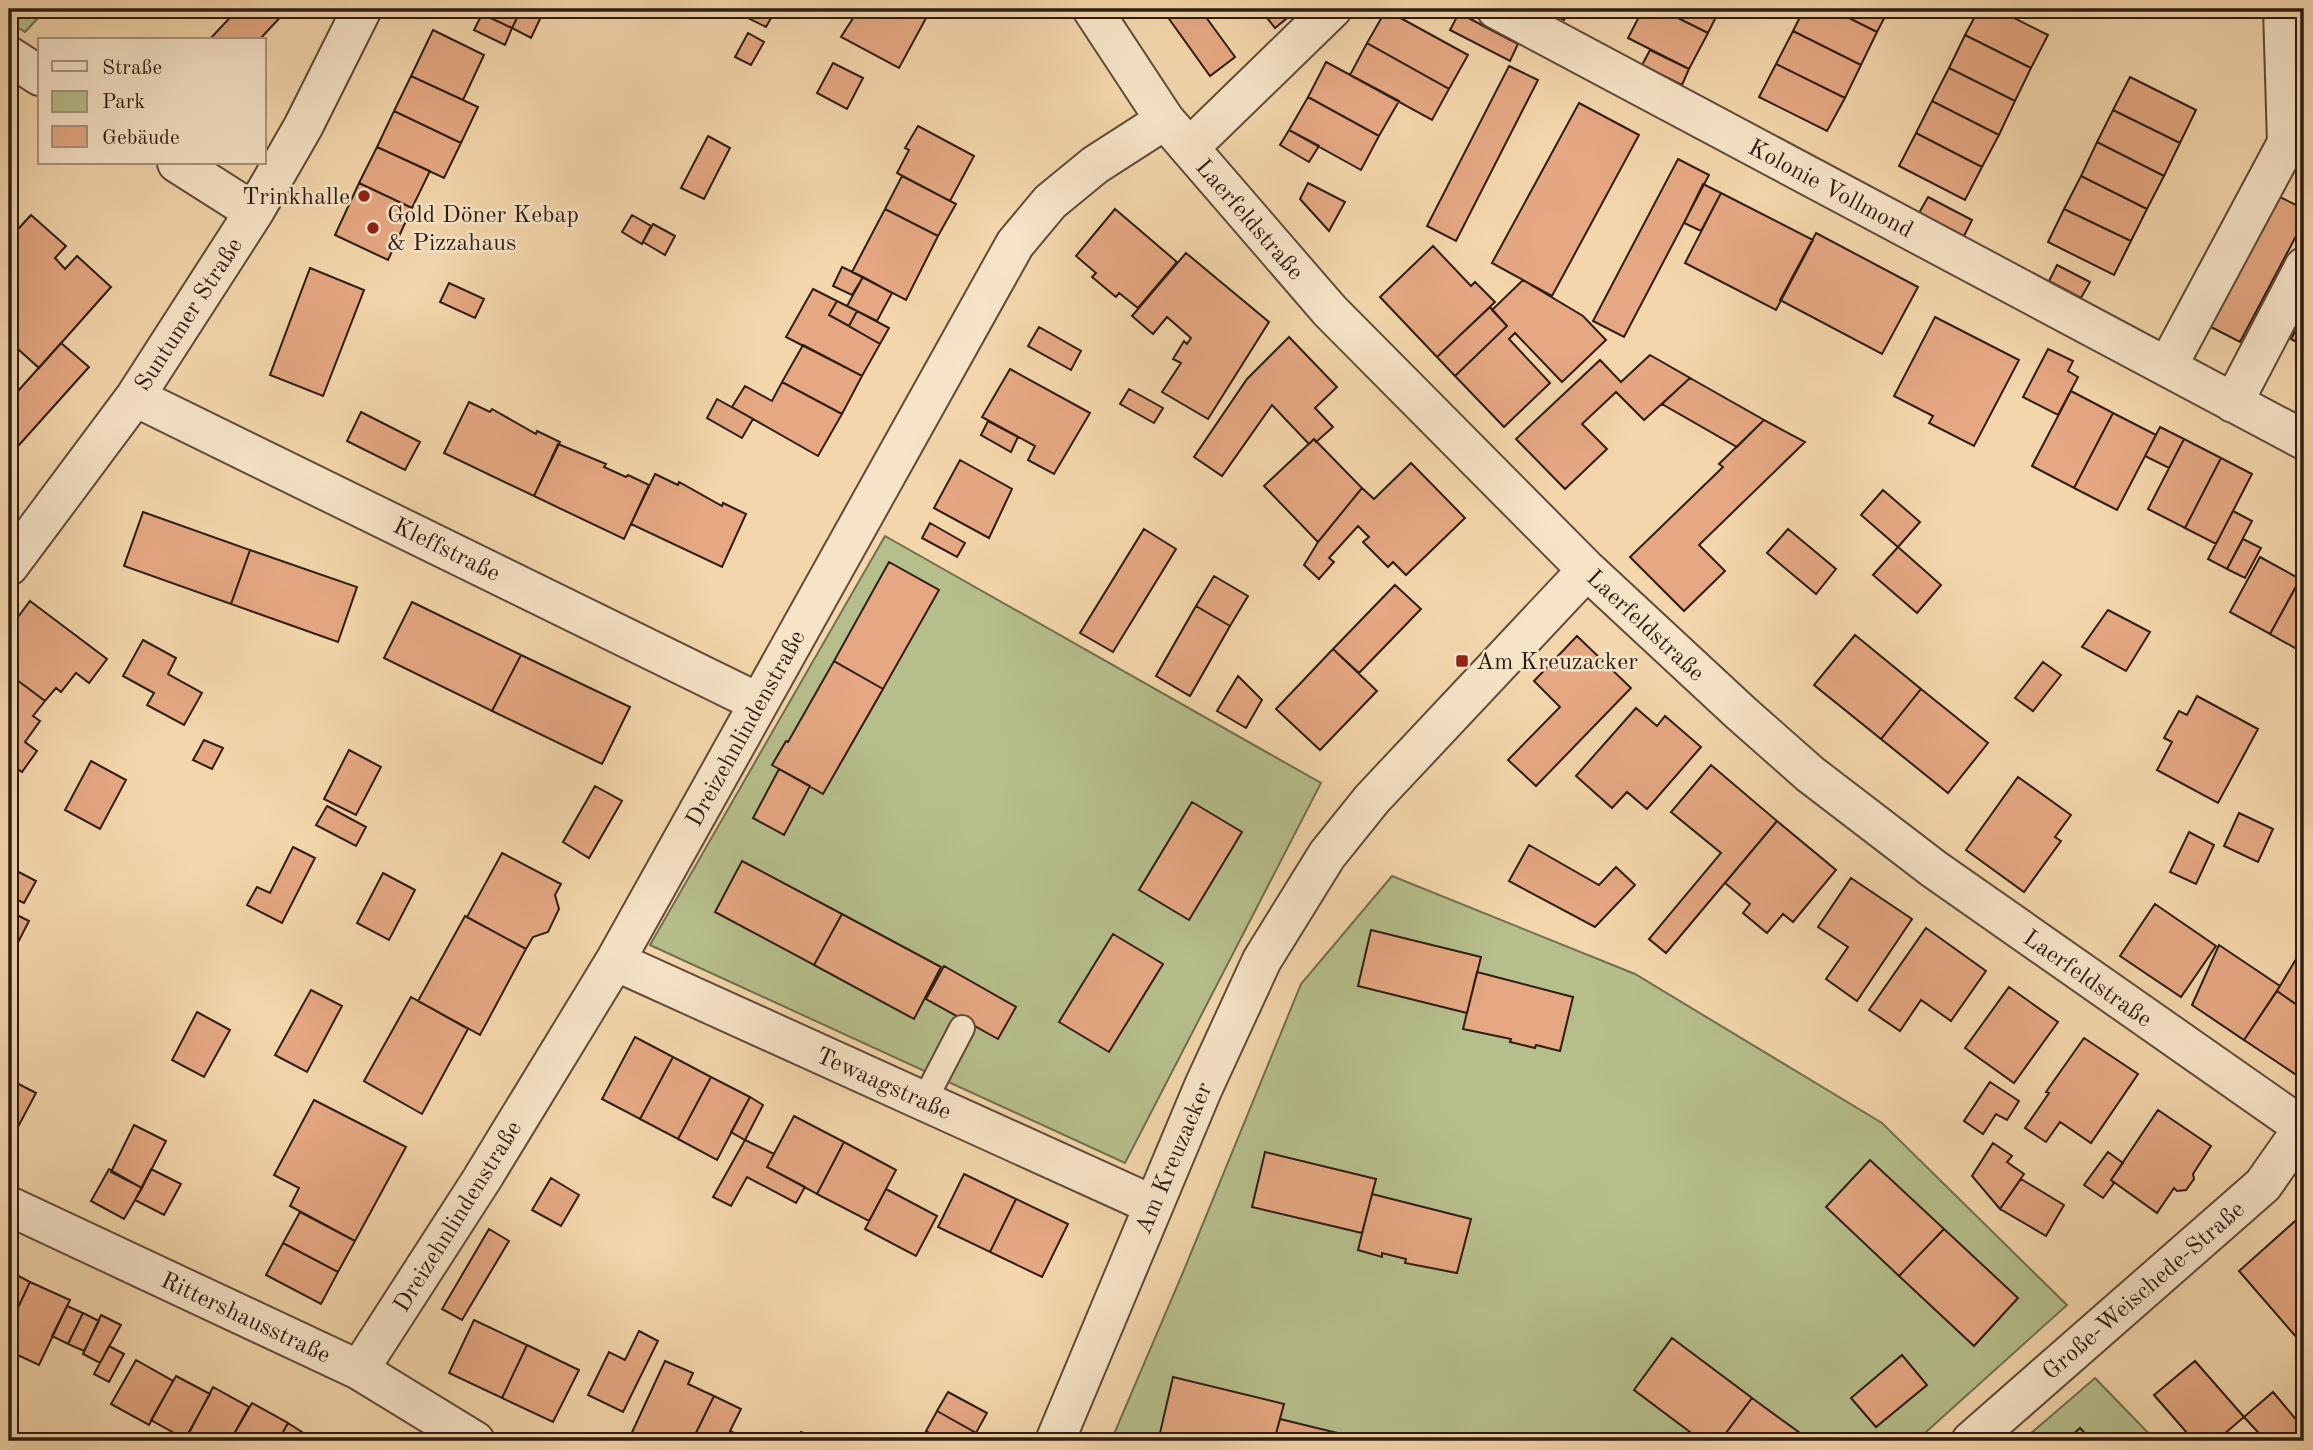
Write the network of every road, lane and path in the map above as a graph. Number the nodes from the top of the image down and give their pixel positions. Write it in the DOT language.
graph roads {
  1 [pos="362,9"];
  2 [pos="1092,9"];
  3 [pos="1332,9"];
  4 [pos="1496,9"];
  5 [pos="2283,9"];
  6 [pos="9,57"];
  7 [pos="38,75"];
  8 [pos="1177,134"];
  9 [pos="179,164"];
  10 [pos="254,212"];
  11 [pos="2304,267"];
  12 [pos="2166,367"];
  13 [pos="135,397"];
  14 [pos="2232,402"];
  15 [pos="2304,440"];
  16 [pos="9,566"];
  17 [pos="1587,570"];
  18 [pos="759,703"];
  19 [pos="615,961"];
  20 [pos="962,1028"];
  21 [pos="924,1101"];
  22 [pos="2304,1128"];
  23 [pos="1153,1205"];
  24 [pos="9,1206"];
  25 [pos="359,1370"];
  26 [pos="475,1441"];
  27 [pos="1055,1441"];
  28 [pos="1971,1441"];
  1 -- 10 [label="street, Suntumer Straße"];
  2 -- 8 [label="street, Laerfeldstraße"];
  3 -- 8 [label="street"];
  4 -- 12 [label="street, Kolonie Vollmond"];
  5 -- 12 [label="street"];
  6 -- 7 [label="street"];
  8 -- 17 [label="street, Laerfeldstraße"];
  8 -- 18 [label="street, Dreizehnlindenstraße"];
  9 -- 10 [label="street"];
  10 -- 13 [label="street, Suntumer Straße"];
  11 -- 14 [label="street"];
  12 -- 14 [label="street, Kolonie Vollmond"];
  13 -- 16 [label="street, Suntumer Straße"];
  13 -- 18 [label="street, Kleffstraße"];
  14 -- 15 [label="street, Kolonie Vollmond"];
  17 -- 22 [label="street, Laerfeldstraße"];
  17 -- 23 [label="street, Am Kreuzacker"];
  18 -- 19 [label="street, Dreizehnlindenstraße"];
  19 -- 21 [label="street, Tewaagstraße"];
  19 -- 25 [label="street, Dreizehnlindenstraße"];
  20 -- 21 [label="lane"];
  21 -- 23 [label="street, Tewaagstraße"];
  22 -- 28 [label="street, Große-Weischede-Straße"];
  23 -- 27 [label="street, Am Kreuzacker"];
  24 -- 25 [label="street, Rittershausstraße"];
  25 -- 26 [label="street, Rittershausstraße"];
}
